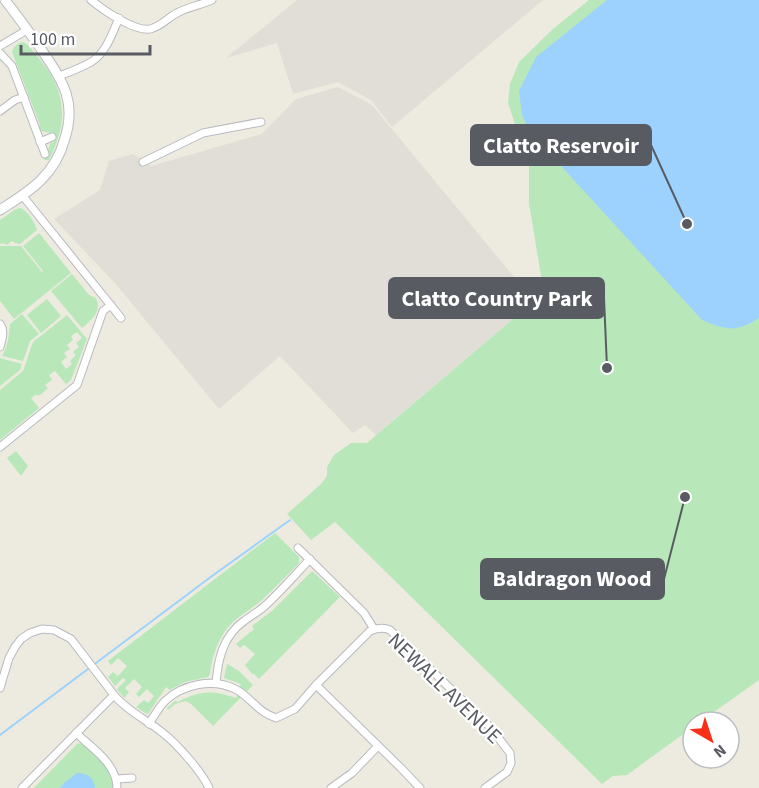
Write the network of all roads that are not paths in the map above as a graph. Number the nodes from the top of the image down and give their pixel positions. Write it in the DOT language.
graph roads {
  1 [pos="5,0"];
  2 [pos="92,0"];
  3 [pos="212,0"];
  4 [pos="119,18"];
  5 [pos="27,30"];
  6 [pos="0,46"];
  7 [pos="0,53"];
  8 [pos="59,76"];
  9 [pos="24,97"];
  10 [pos="0,111"];
  11 [pos="261,122"];
  12 [pos="52,137"];
  13 [pos="40,142"];
  14 [pos="45,154"];
  15 [pos="143,162"];
  16 [pos="22,195"];
  17 [pos="0,210"];
  18 [pos="111,304"];
  19 [pos="122,318"];
  20 [pos="0,324"];
  21 [pos="0,346"];
  22 [pos="0,447"];
  23 [pos="298,548"];
  24 [pos="310,560"];
  25 [pos="374,629"];
  26 [pos="216,683"];
  27 [pos="316,685"];
  28 [pos="0,688"];
  29 [pos="114,695"];
  30 [pos="149,723"];
  31 [pos="76,733"];
  32 [pos="378,746"];
  33 [pos="132,778"];
  34 [pos="117,779"];
  35 [pos="22,788"];
  36 [pos="117,788"];
  37 [pos="209,788"];
  38 [pos="331,788"];
  39 [pos="420,788"];
  40 [pos="485,788"];
  1 -- 5 [label="street"];
  2 -- 4 [label="street"];
  3 -- 4 [label="street"];
  4 -- 8 [label="street"];
  5 -- 6 [label="street"];
  5 -- 8 [label="street"];
  7 -- 9 [label="street"];
  8 -- 16 [label="street"];
  9 -- 10 [label="street"];
  9 -- 13 [label="street"];
  11 -- 15 [label="street"];
  12 -- 13 [label="street"];
  13 -- 14 [label="street"];
  16 -- 17 [label="street"];
  16 -- 18 [label="street"];
  18 -- 19 [label="street"];
  18 -- 22 [label="street"];
  20 -- 21 [label="street"];
  23 -- 24 [label="street, NEWALL AVENUE"];
  24 -- 25 [label="street, NEWALL AVENUE"];
  24 -- 26 [label="street"];
  25 -- 27 [label="street"];
  25 -- 40 [label="street, NEWALL AVENUE"];
  26 -- 27 [label="street"];
  26 -- 30 [label="street"];
  27 -- 32 [label="street"];
  28 -- 29 [label="street"];
  29 -- 30 [label="street"];
  29 -- 31 [label="street"];
  30 -- 37 [label="street"];
  31 -- 34 [label="street"];
  31 -- 35 [label="street"];
  32 -- 38 [label="street"];
  32 -- 39 [label="street"];
  33 -- 34 [label="street"];
  34 -- 36 [label="street"];
}
